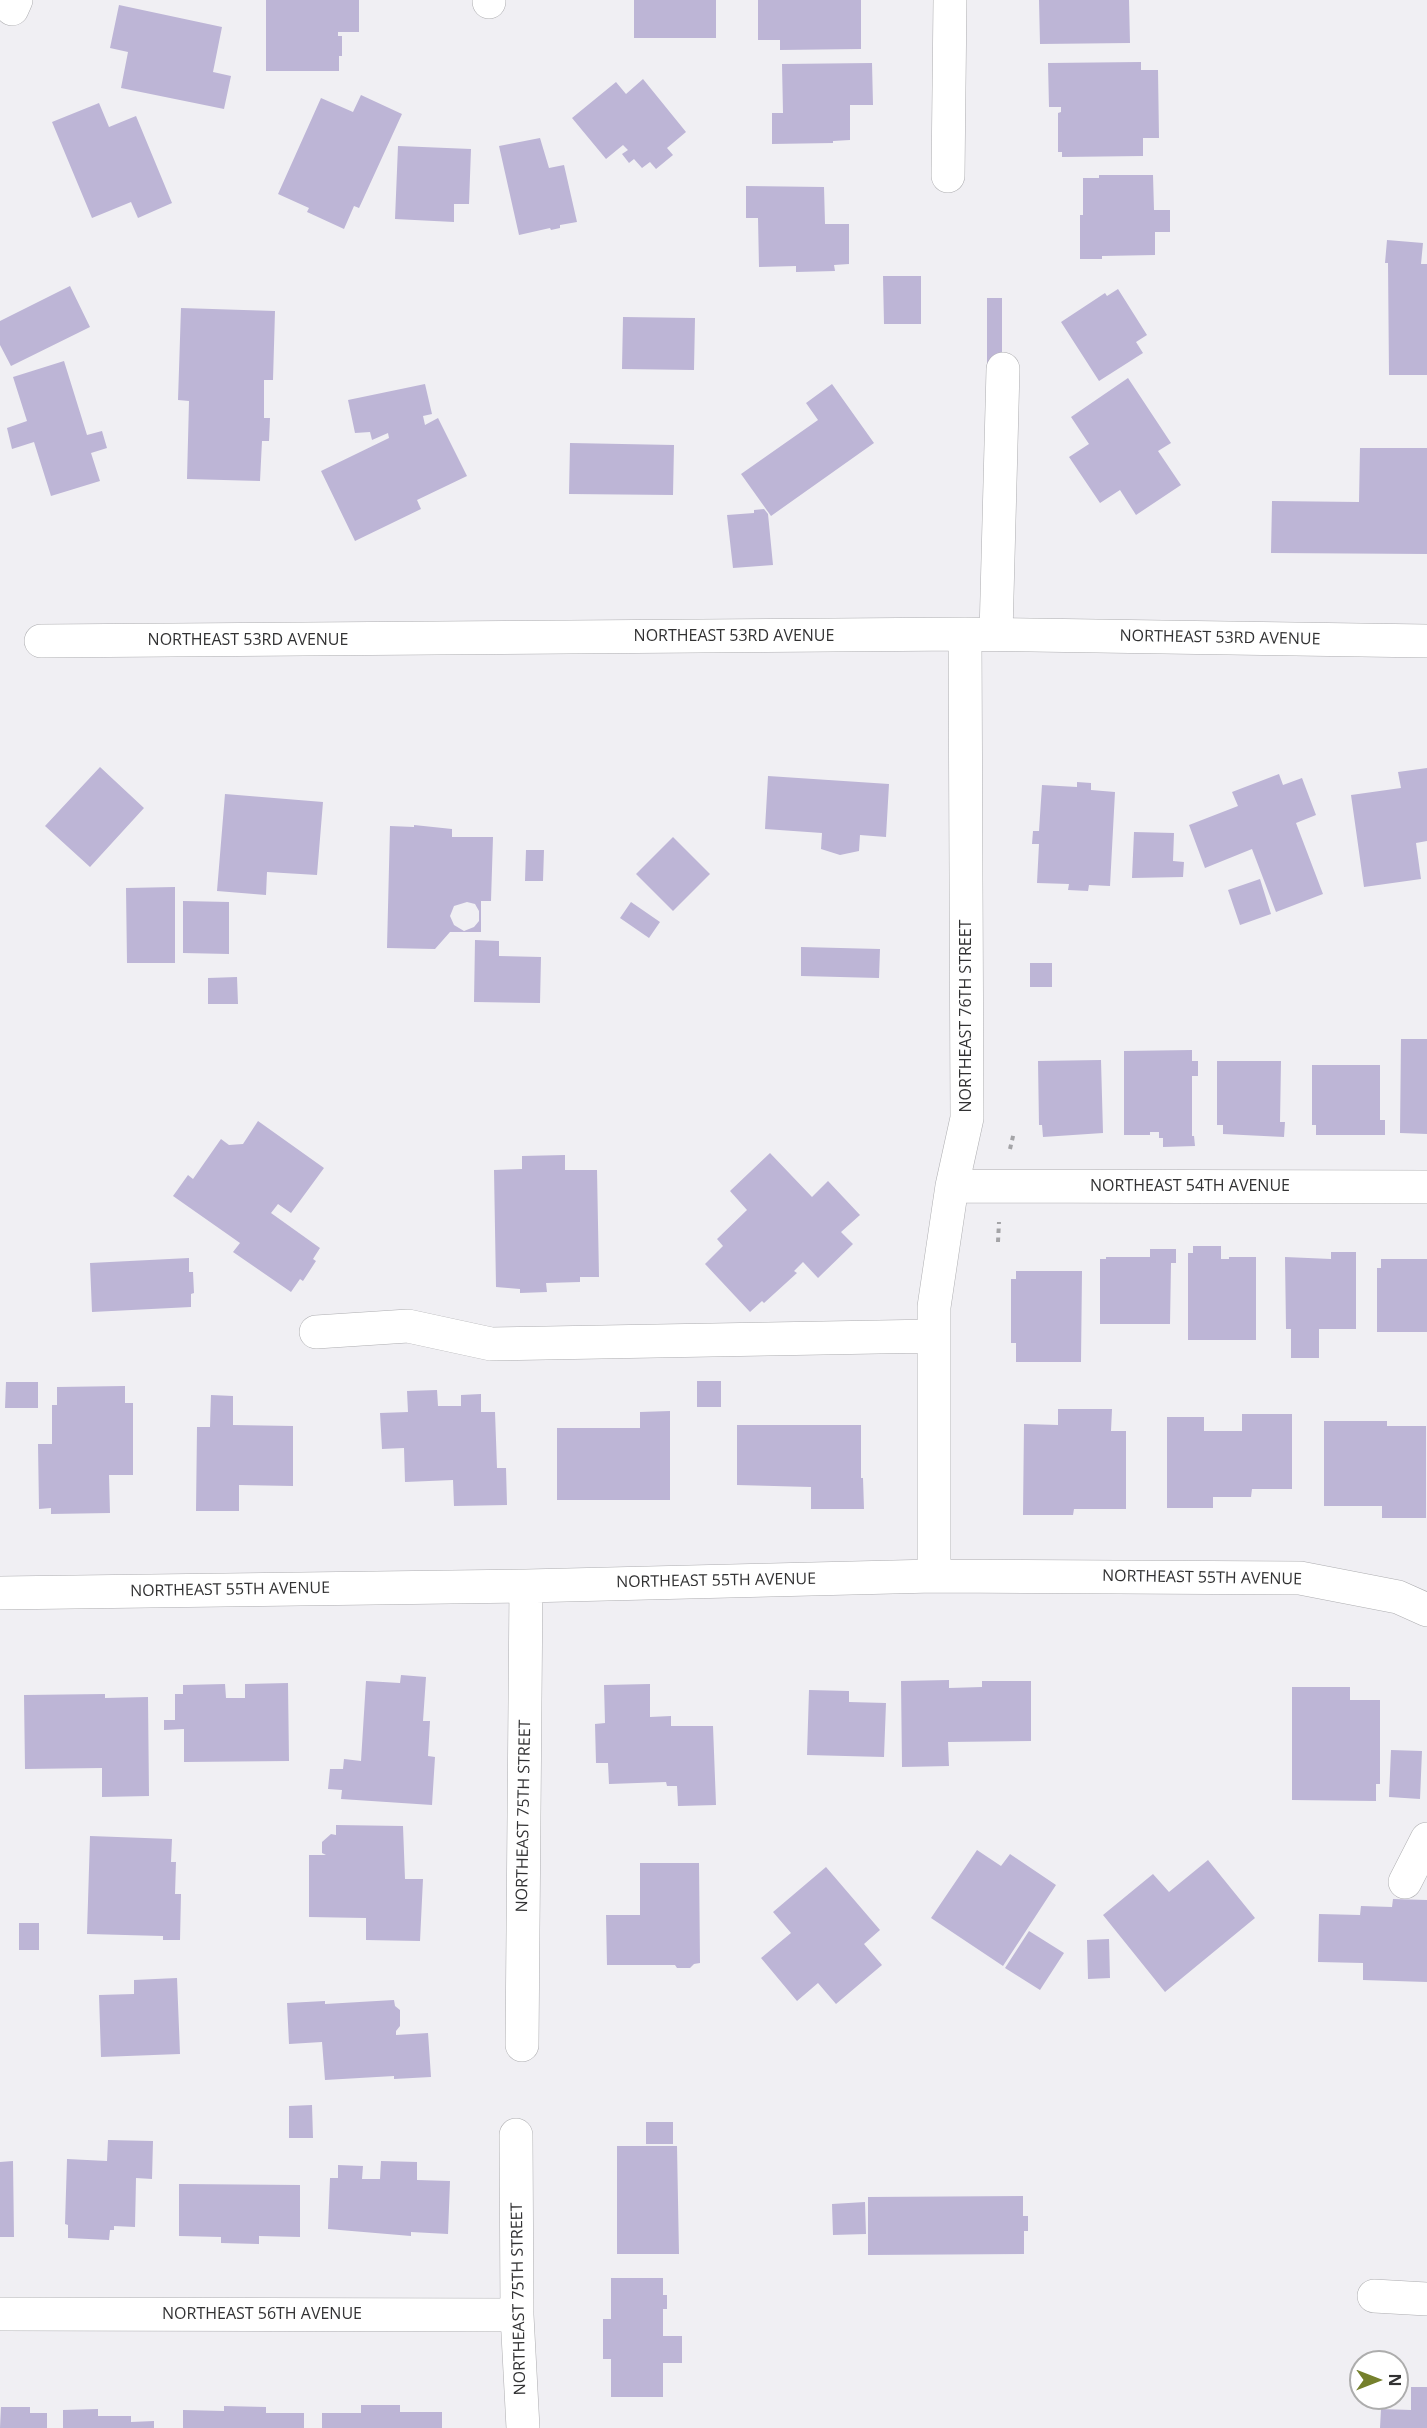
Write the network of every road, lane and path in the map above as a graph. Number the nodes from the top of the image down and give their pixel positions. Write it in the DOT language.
graph roads {
  1 [pos="950,0"];
  2 [pos="948,176"];
  3 [pos="1003,369"];
  4 [pos="980,634"];
  5 [pos="42,641"];
  6 [pos="1427,641"];
  7 [pos="952,1186"];
  8 [pos="1427,1187"];
  9 [pos="316,1332"];
  10 [pos="934,1336"];
  11 [pos="934,1576"];
  12 [pos="526,1586"];
  13 [pos="0,1593"];
  14 [pos="1427,1610"];
  15 [pos="1427,1839"];
  16 [pos="1405,1882"];
  17 [pos="522,2045"];
  18 [pos="516,2135"];
  19 [pos="1374,2296"];
  20 [pos="1427,2299"];
  21 [pos="4,2313"];
  22 [pos="517,2315"];
  23 [pos="523,2428"];
  1 -- 2 [label="street"];
  3 -- 4 [label="street, NORTHEAST 76TH STREET"];
  4 -- 5 [label="street, NORTHEAST 53RD AVENUE"];
  4 -- 6 [label="street, NORTHEAST 53RD AVENUE"];
  4 -- 7 [label="street, NORTHEAST 76TH STREET"];
  7 -- 8 [label="street, NORTHEAST 54TH AVENUE"];
  7 -- 10 [label="street, NORTHEAST 76TH STREET"];
  9 -- 10 [label="street"];
  10 -- 11 [label="street, NORTHEAST 76TH STREET"];
  11 -- 12 [label="street, NORTHEAST 55TH AVENUE"];
  11 -- 14 [label="street, NORTHEAST 55TH AVENUE"];
  12 -- 13 [label="street, NORTHEAST 55TH AVENUE"];
  12 -- 17 [label="street, NORTHEAST 75TH STREET"];
  15 -- 16 [label="street"];
  18 -- 22 [label="street, NORTHEAST 75TH STREET"];
  19 -- 20 [label="street"];
  21 -- 22 [label="street, NORTHEAST 56TH AVENUE"];
  22 -- 23 [label="street, NORTHEAST 75TH STREET"];
}
